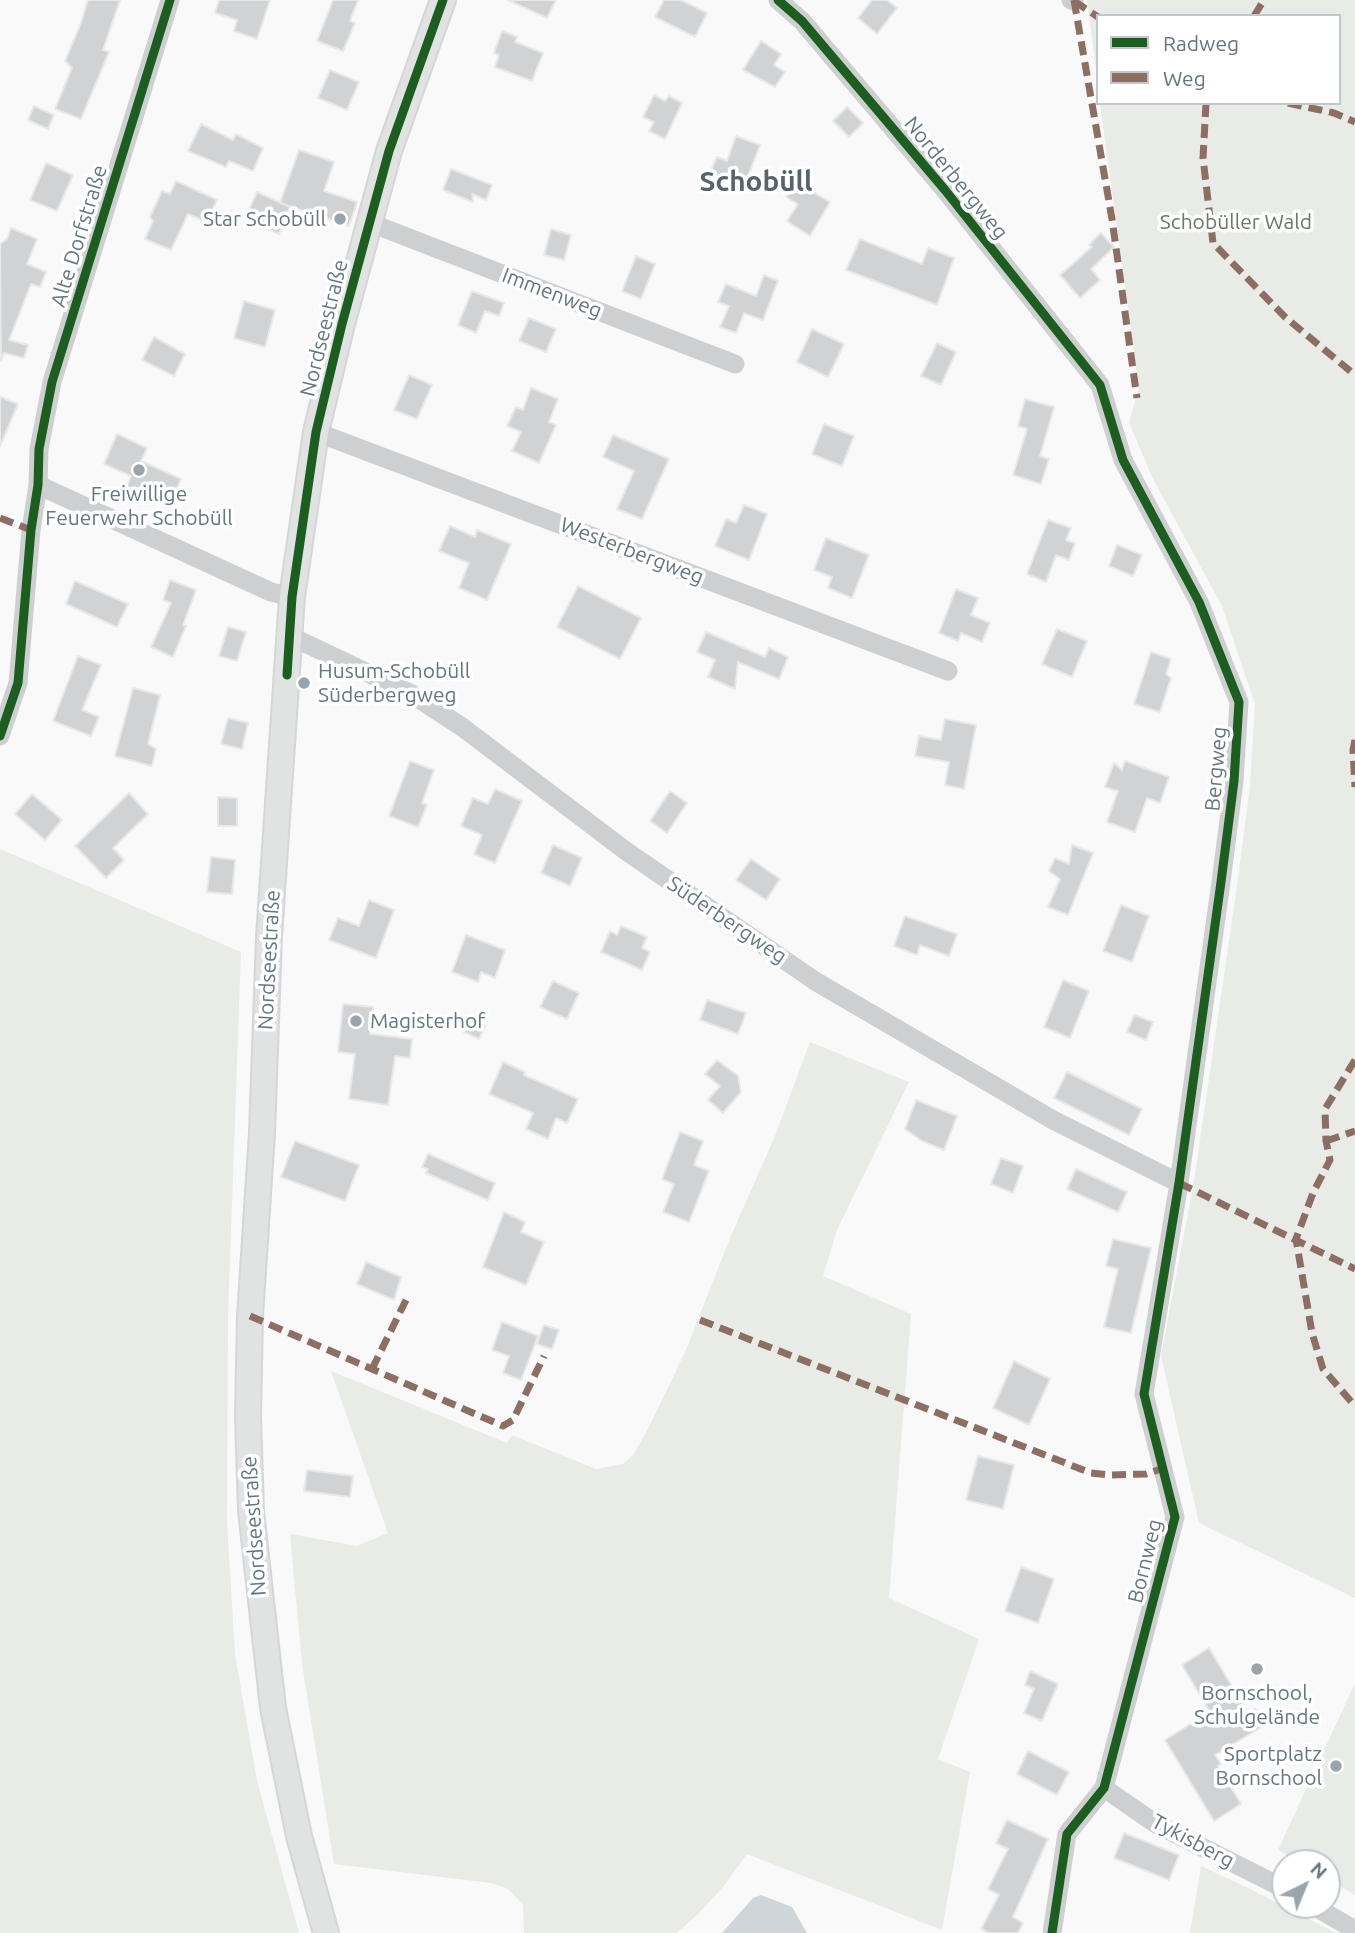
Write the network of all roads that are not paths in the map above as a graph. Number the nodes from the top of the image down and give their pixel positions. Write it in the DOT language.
graph roads {
  1 [pos="170,0"];
  2 [pos="443,0"];
  3 [pos="778,0"];
  4 [pos="368,222"];
  5 [pos="735,364"];
  6 [pos="1100,385"];
  7 [pos="316,432"];
  8 [pos="38,485"];
  9 [pos="292,597"];
  10 [pos="290,636"];
  11 [pos="948,671"];
  12 [pos="0,736"];
  13 [pos="1179,1183"];
  14 [pos="1104,1788"];
  15 [pos="1271,1882"];
  16 [pos="1336,1919"];
  17 [pos="1355,1930"];
  18 [pos="326,1933"];
  19 [pos="1052,1933"];
  1 -- 8 [label="street, Alte Dorfstraße"];
  2 -- 4 [label="main road, Nordseestraße"];
  3 -- 6 [label="street, Norderbergweg"];
  4 -- 5 [label="street, Immenweg"];
  4 -- 7 [label="main road, Nordseestraße"];
  6 -- 13 [label="street, Bergweg"];
  7 -- 9 [label="main road, Nordseestraße"];
  7 -- 11 [label="street, Westerbergweg"];
  8 -- 9 [label="street"];
  8 -- 12 [label="street, Alte Dorfstraße"];
  9 -- 10 [label="main road, Nordseestraße"];
  10 -- 13 [label="street, Süderbergweg"];
  10 -- 18 [label="main road, Nordseestraße"];
  13 -- 14 [label="street, Bornweg"];
  14 -- 15 [label="street, Tykisberg"];
  14 -- 19 [label="street, Bornweg"];
  16 -- 17 [label="street"];
}
